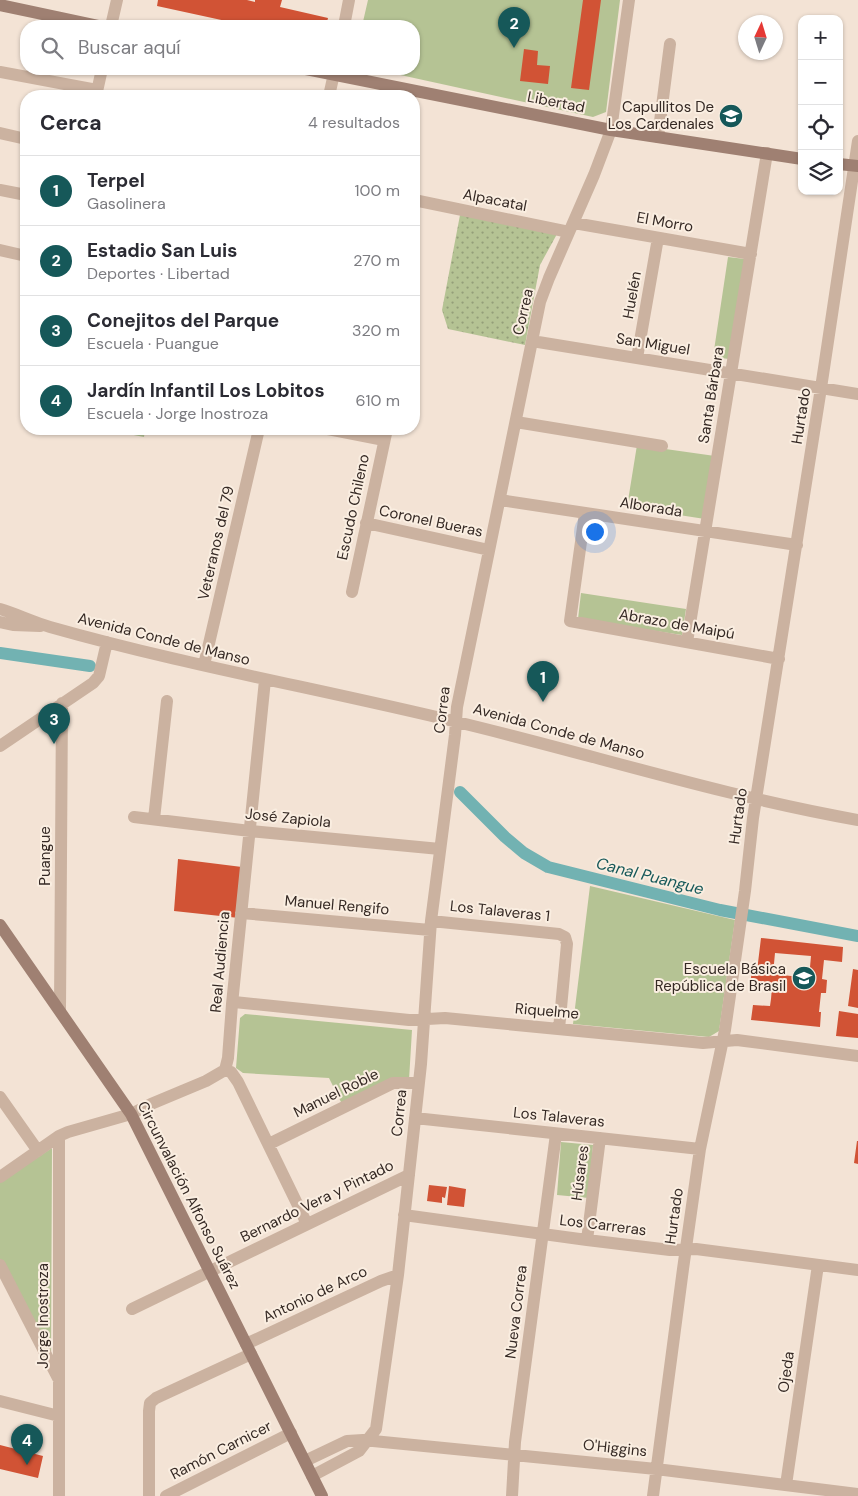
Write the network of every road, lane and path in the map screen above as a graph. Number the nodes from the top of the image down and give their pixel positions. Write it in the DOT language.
graph roads {
  1 [pos="117,0"];
  2 [pos="350,0"];
  3 [pos="628,0"];
  4 [pos="0,6"];
  5 [pos="69,20"];
  6 [pos="113,20"];
  7 [pos="345,20"];
  8 [pos="670,44"];
  9 [pos="0,72"];
  10 [pos="100,75"];
  11 [pos="333,75"];
  12 [pos="348,75"];
  13 [pos="82,90"];
  14 [pos="97,90"];
  15 [pos="330,90"];
  16 [pos="420,90"];
  17 [pos="420,90"];
  18 [pos="611,130"];
  19 [pos="0,133"];
  20 [pos="20,137"];
  21 [pos="658,137"];
  22 [pos="858,141"];
  23 [pos="767,153"];
  24 [pos="798,158"];
  25 [pos="843,164"];
  26 [pos="856,166"];
  27 [pos="0,190"];
  28 [pos="20,194"];
  29 [pos="420,201"];
  30 [pos="572,228"];
  31 [pos="658,238"];
  32 [pos="0,250"];
  33 [pos="751,254"];
  34 [pos="20,255"];
  35 [pos="532,341"];
  36 [pos="637,358"];
  37 [pos="731,373"];
  38 [pos="822,388"];
  39 [pos="858,394"];
  40 [pos="516,422"];
  41 [pos="258,435"];
  42 [pos="386,435"];
  43 [pos="662,446"];
  44 [pos="500,500"];
  45 [pos="585,513"];
  46 [pos="366,524"];
  47 [pos="706,531"];
  48 [pos="797,545"];
  49 [pos="489,550"];
  50 [pos="352,592"];
  51 [pos="0,609"];
  52 [pos="0,622"];
  53 [pos="47,626"];
  54 [pos="107,642"];
  55 [pos="687,642"];
  56 [pos="779,659"];
  57 [pos="204,665"];
  58 [pos="265,680"];
  59 [pos="167,702"];
  60 [pos="62,703"];
  61 [pos="457,722"];
  62 [pos="0,746"];
  63 [pos="756,799"];
  64 [pos="134,817"];
  65 [pos="154,819"];
  66 [pos="858,820"];
  67 [pos="250,831"];
  68 [pos="440,849"];
  69 [pos="241,913"];
  70 [pos="431,926"];
  71 [pos="2,930"];
  72 [pos="232,1004"];
  73 [pos="60,1010"];
  74 [pos="425,1018"];
  75 [pos="559,1028"];
  76 [pos="722,1042"];
  77 [pos="858,1056"];
  78 [pos="224,1070"];
  79 [pos="419,1083"];
  80 [pos="0,1097"];
  81 [pos="131,1114"];
  82 [pos="415,1118"];
  83 [pos="556,1134"];
  84 [pos="59,1136"];
  85 [pos="600,1138"];
  86 [pos="270,1144"];
  87 [pos="700,1149"];
  88 [pos="38,1151"];
  89 [pos="409,1175"];
  90 [pos="0,1177"];
  91 [pos="404,1215"];
  92 [pos="307,1224"];
  93 [pos="543,1234"];
  94 [pos="587,1240"];
  95 [pos="685,1250"];
  96 [pos="0,1265"];
  97 [pos="818,1265"];
  98 [pos="858,1270"];
  99 [pos="210,1271"];
  100 [pos="398,1275"];
  101 [pos="132,1309"];
  102 [pos="248,1349"];
  103 [pos="59,1380"];
  104 [pos="0,1401"];
  105 [pos="59,1416"];
  106 [pos="291,1434"];
  107 [pos="368,1441"];
  108 [pos="516,1454"];
  109 [pos="305,1461"];
  110 [pos="656,1469"];
  111 [pos="312,1476"];
  112 [pos="786,1485"];
  113 [pos="858,1494"];
  114 [pos="59,1496"];
  115 [pos="149,1496"];
  116 [pos="166,1496"];
  117 [pos="322,1496"];
  118 [pos="512,1496"];
  119 [pos="653,1496"];
  1 -- 6 [label="street"];
  2 -- 7 [label="street"];
  3 -- 18 [label="street, Correa"];
  4 -- 5 [label="street"];
  8 -- 21 [label="street"];
  9 -- 13 [label="street"];
  10 -- 14 [label="street"];
  11 -- 15 [label="street"];
  12 -- 16 [label="street, Libertad"];
  17 -- 18 [label="street, Libertad"];
  18 -- 21 [label="street, Libertad"];
  18 -- 30 [label="street, Correa"];
  19 -- 20 [label="street"];
  21 -- 23 [label="street, Libertad"];
  22 -- 26 [label="street, Hurtado"];
  23 -- 24 [label="street, Libertad"];
  23 -- 33 [label="street, Santa Bárbara"];
  25 -- 26 [label="street"];
  26 -- 38 [label="street, Hurtado"];
  27 -- 28 [label="street"];
  29 -- 30 [label="street, Alpacatal"];
  30 -- 31 [label="street, El Morro"];
  30 -- 35 [label="street, Correa"];
  31 -- 33 [label="street, El Morro"];
  31 -- 36 [label="street, Huelén"];
  32 -- 34 [label="street"];
  33 -- 37 [label="street, Santa Bárbara"];
  35 -- 36 [label="street, San Miguel"];
  35 -- 40 [label="street, Correa"];
  36 -- 37 [label="street, San Miguel"];
  37 -- 38 [label="street, San Miguel"];
  37 -- 47 [label="street, Santa Bárbara"];
  38 -- 39 [label="street, San Miguel"];
  38 -- 48 [label="street, Hurtado"];
  40 -- 43 [label="street"];
  40 -- 44 [label="street, Correa"];
  41 -- 57 [label="street, Veteranos del 79"];
  42 -- 46 [label="street, Escudo Chileno"];
  44 -- 45 [label="street, Alborada"];
  44 -- 49 [label="street, Correa"];
  45 -- 47 [label="street, Alborada"];
  45 -- 55 [label="street, Abrazo de Maipú"];
  46 -- 49 [label="street, Coronel Bueras"];
  46 -- 50 [label="street, Escudo Chileno"];
  47 -- 48 [label="street, Alborada"];
  47 -- 55 [label="street, Santa Bárbara"];
  48 -- 56 [label="street, Hurtado"];
  49 -- 61 [label="street, Correa"];
  51 -- 53 [label="street, Avenida Conde de Manso"];
  52 -- 53 [label="street, Avenida Conde de Manso"];
  53 -- 54 [label="street, Avenida Conde de Manso"];
  54 -- 57 [label="street, Avenida Conde de Manso"];
  54 -- 60 [label="street"];
  55 -- 56 [label="street, Abrazo de Maipú"];
  56 -- 63 [label="street, Hurtado"];
  57 -- 58 [label="street, Avenida Conde de Manso"];
  58 -- 61 [label="street, Avenida Conde de Manso"];
  58 -- 67 [label="street, Real Audiencia"];
  59 -- 65 [label="street"];
  60 -- 62 [label="street"];
  60 -- 73 [label="street, Puangue"];
  61 -- 63 [label="street, Avenida Conde de Manso"];
  61 -- 68 [label="street, Correa"];
  63 -- 66 [label="street, Avenida Conde de Manso"];
  63 -- 76 [label="street, Hurtado"];
  64 -- 65 [label="street, José Zapiola"];
  65 -- 67 [label="street, José Zapiola"];
  67 -- 68 [label="street, José Zapiola"];
  67 -- 69 [label="street, Real Audiencia"];
  68 -- 70 [label="street, Correa"];
  69 -- 70 [label="street, Manuel Rengifo"];
  69 -- 72 [label="street, Real Audiencia"];
  70 -- 74 [label="street, Correa"];
  70 -- 75 [label="street, Los Talaveras 1"];
  71 -- 73 [label="street, Circunvalación Alfonso Suárez"];
  72 -- 74 [label="street, Riquelme"];
  72 -- 78 [label="street, Real Audiencia"];
  73 -- 81 [label="street, Circunvalación Alfonso Suárez"];
  74 -- 75 [label="street, Riquelme"];
  74 -- 79 [label="street, Correa"];
  75 -- 76 [label="street, Riquelme"];
  76 -- 77 [label="street, Riquelme"];
  76 -- 87 [label="street, Hurtado"];
  78 -- 81 [label="street"];
  78 -- 86 [label="street"];
  79 -- 82 [label="street, Correa"];
  79 -- 86 [label="street, Manuel Roble"];
  80 -- 88 [label="street"];
  81 -- 84 [label="street"];
  81 -- 99 [label="street, Circunvalación Alfonso Suárez"];
  82 -- 83 [label="street, Los Talaveras"];
  82 -- 89 [label="street, Correa"];
  83 -- 85 [label="street, Los Talaveras"];
  83 -- 93 [label="street, Nueva Correa"];
  84 -- 88 [label="street"];
  84 -- 103 [label="street, Jorge Inostroza"];
  85 -- 87 [label="street, Los Talaveras"];
  85 -- 94 [label="street, Húsares"];
  86 -- 92 [label="street"];
  87 -- 95 [label="street, Hurtado"];
  88 -- 90 [label="street"];
  89 -- 91 [label="street, Correa"];
  89 -- 92 [label="street, Bernardo Vera y Pintado"];
  91 -- 93 [label="street, Los Carreras"];
  91 -- 100 [label="street, Correa"];
  92 -- 99 [label="street, Bernardo Vera y Pintado"];
  93 -- 94 [label="street, Los Carreras"];
  93 -- 108 [label="street, Nueva Correa"];
  94 -- 95 [label="street, Los Carreras"];
  95 -- 97 [label="street, Los Carreras"];
  95 -- 110 [label="street, Hurtado"];
  96 -- 103 [label="street"];
  97 -- 98 [label="street, Los Carreras"];
  97 -- 112 [label="street, Ojeda"];
  99 -- 101 [label="street, Bernardo Vera y Pintado"];
  99 -- 102 [label="street, Circunvalación Alfonso Suárez"];
  100 -- 102 [label="street, Antonio de Arco"];
  100 -- 107 [label="street, Correa"];
  102 -- 106 [label="street, Circunvalación Alfonso Suárez"];
  102 -- 115 [label="street, Antonio de Arco"];
  103 -- 105 [label="street, Jorge Inostroza"];
  104 -- 105 [label="street"];
  105 -- 114 [label="street, Jorge Inostroza"];
  106 -- 109 [label="street, Circunvalación Alfonso Suárez"];
  106 -- 116 [label="street, Ramón Carnicer"];
  107 -- 108 [label="street, O'Higgins"];
  107 -- 109 [label="street"];
  107 -- 111 [label="street, Correa"];
  108 -- 110 [label="street, O'Higgins"];
  108 -- 118 [label="street, Nueva Correa"];
  109 -- 111 [label="street, Circunvalación Alfonso Suárez"];
  110 -- 112 [label="street, O'Higgins"];
  110 -- 119 [label="street, Hurtado"];
  111 -- 117 [label="street, Circunvalación Alfonso Suárez"];
  112 -- 113 [label="street, O'Higgins"];
}
